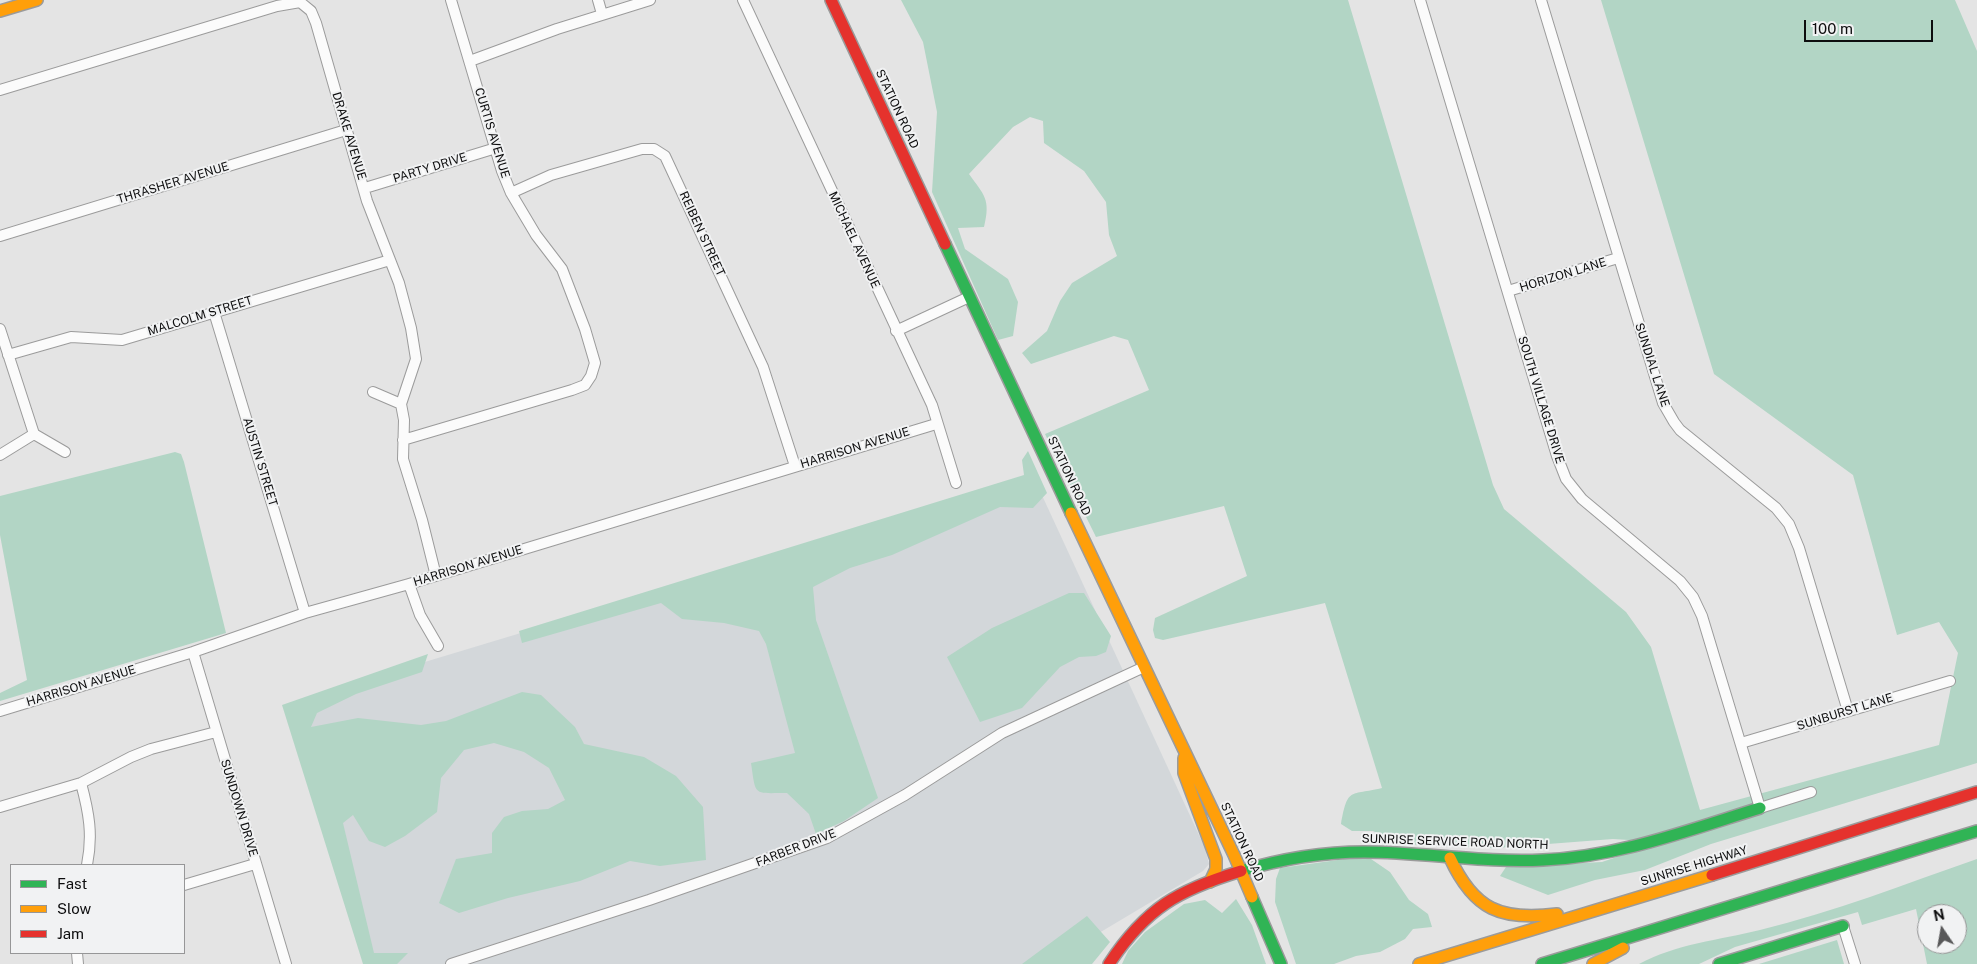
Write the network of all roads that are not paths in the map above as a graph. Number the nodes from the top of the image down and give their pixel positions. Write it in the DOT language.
graph roads {
  1 [pos="37,0"];
  2 [pos="452,0"];
  3 [pos="598,0"];
  4 [pos="650,0"];
  5 [pos="742,0"];
  6 [pos="831,0"];
  7 [pos="1420,0"];
  8 [pos="1541,0"];
  9 [pos="0,11"];
  10 [pos="602,14"];
  11 [pos="470,60"];
  12 [pos="0,90"];
  13 [pos="346,130"];
  14 [pos="496,148"];
  15 [pos="364,188"];
  16 [pos="511,193"];
  17 [pos="0,236"];
  18 [pos="1618,258"];
  19 [pos="390,260"];
  20 [pos="1508,291"];
  21 [pos="969,297"];
  22 [pos="214,312"];
  23 [pos="0,329"];
  24 [pos="896,331"];
  25 [pos="8,355"];
  26 [pos="373,392"];
  27 [pos="401,404"];
  28 [pos="936,424"];
  29 [pos="34,434"];
  30 [pos="403,440"];
  31 [pos="65,452"];
  32 [pos="0,455"];
  33 [pos="795,466"];
  34 [pos="956,483"];
  35 [pos="436,576"];
  36 [pos="409,584"];
  37 [pos="305,613"];
  38 [pos="438,646"];
  39 [pos="193,652"];
  40 [pos="1144,667"];
  41 [pos="1950,681"];
  42 [pos="0,711"];
  43 [pos="1848,711"];
  44 [pos="216,732"];
  45 [pos="1741,743"];
  46 [pos="1184,752"];
  47 [pos="81,784"];
  48 [pos="1811,792"];
  49 [pos="1977,792"];
  50 [pos="0,807"];
  51 [pos="1760,808"];
  52 [pos="1977,831"];
  53 [pos="1450,858"];
  54 [pos="87,864"];
  55 [pos="255,864"];
  56 [pos="1241,871"];
  57 [pos="1210,882"];
  58 [pos="185,885"];
  59 [pos="1678,886"];
  60 [pos="1727,907"];
  61 [pos="1843,926"];
  62 [pos="286,964"];
  63 [pos="451,964"];
  64 [pos="1109,964"];
  65 [pos="1282,964"];
  66 [pos="1419,964"];
  67 [pos="1542,964"];
  68 [pos="1593,964"];
  69 [pos="1719,964"];
  70 [pos="1855,964"];
  1 -- 9 [label="main road"];
  2 -- 11 [label="street, CURTIS AVENUE"];
  3 -- 10 [label="street"];
  4 -- 10 [label="street"];
  5 -- 24 [label="street, MICHAEL AVENUE"];
  6 -- 21 [label="main road, STATION ROAD"];
  7 -- 20 [label="street, SOUTH VILLAGE DRIVE"];
  8 -- 18 [label="street, SUNDIAL LANE"];
  10 -- 11 [label="street"];
  11 -- 14 [label="street, CURTIS AVENUE"];
  12 -- 13 [label="street, DRAKE AVENUE"];
  13 -- 15 [label="street, DRAKE AVENUE"];
  13 -- 17 [label="street, THRASHER AVENUE"];
  14 -- 15 [label="street, PARTY DRIVE"];
  14 -- 16 [label="street, CURTIS AVENUE"];
  15 -- 19 [label="street, DRAKE AVENUE"];
  16 -- 30 [label="street, CURTIS AVENUE"];
  16 -- 33 [label="street, REIBEN STREET"];
  18 -- 20 [label="street, HORIZON LANE"];
  18 -- 43 [label="street, SUNDIAL LANE"];
  19 -- 22 [label="street, MALCOLM STREET"];
  19 -- 27 [label="street, DRAKE AVENUE"];
  20 -- 45 [label="street, SOUTH VILLAGE DRIVE"];
  21 -- 24 [label="street"];
  21 -- 40 [label="main road, STATION ROAD"];
  22 -- 25 [label="street, MALCOLM STREET"];
  22 -- 37 [label="street, AUSTIN STREET"];
  23 -- 25 [label="street"];
  24 -- 28 [label="street, MICHAEL AVENUE"];
  25 -- 29 [label="street"];
  26 -- 27 [label="street"];
  27 -- 30 [label="street, DRAKE AVENUE"];
  28 -- 33 [label="street, HARRISON AVENUE"];
  28 -- 34 [label="street, MICHAEL AVENUE"];
  29 -- 31 [label="street"];
  29 -- 32 [label="street"];
  30 -- 35 [label="street, DRAKE AVENUE"];
  33 -- 35 [label="street, HARRISON AVENUE"];
  35 -- 36 [label="street, HARRISON AVENUE"];
  36 -- 37 [label="street, HARRISON AVENUE"];
  36 -- 38 [label="street"];
  37 -- 39 [label="street, HARRISON AVENUE"];
  39 -- 42 [label="street, HARRISON AVENUE"];
  39 -- 44 [label="street, SUNDOWN DRIVE"];
  40 -- 46 [label="main road, STATION ROAD"];
  40 -- 63 [label="street, FARBER DRIVE"];
  41 -- 43 [label="street, SUNBURST LANE"];
  43 -- 45 [label="street, SUNBURST LANE"];
  44 -- 47 [label="street"];
  44 -- 55 [label="street, SUNDOWN DRIVE"];
  45 -- 51 [label="street, SOUTH VILLAGE DRIVE"];
  46 -- 56 [label="main road, STATION ROAD"];
  46 -- 57 [label="main road"];
  47 -- 50 [label="street"];
  47 -- 54 [label="street"];
  48 -- 51 [label="street, SUNRISE SERVICE ROAD NORTH"];
  49 -- 59 [label="main road, SUNRISE HIGHWAY"];
  51 -- 53 [label="main road, SUNRISE SERVICE ROAD NORTH"];
  52 -- 60 [label="main road"];
  53 -- 56 [label="main road, SUNRISE SERVICE ROAD NORTH"];
  53 -- 59 [label="main road"];
  55 -- 58 [label="street"];
  55 -- 62 [label="street, SUNDOWN DRIVE"];
  56 -- 57 [label="main road, SUNRISE SERVICE ROAD NORTH"];
  56 -- 65 [label="main road, STATION ROAD"];
  57 -- 64 [label="main road, SUNRISE SERVICE ROAD NORTH"];
  59 -- 66 [label="main road, SUNRISE HIGHWAY"];
  60 -- 67 [label="main road"];
  60 -- 68 [label="main road"];
  61 -- 69 [label="main road"];
  61 -- 70 [label="street"];
}
